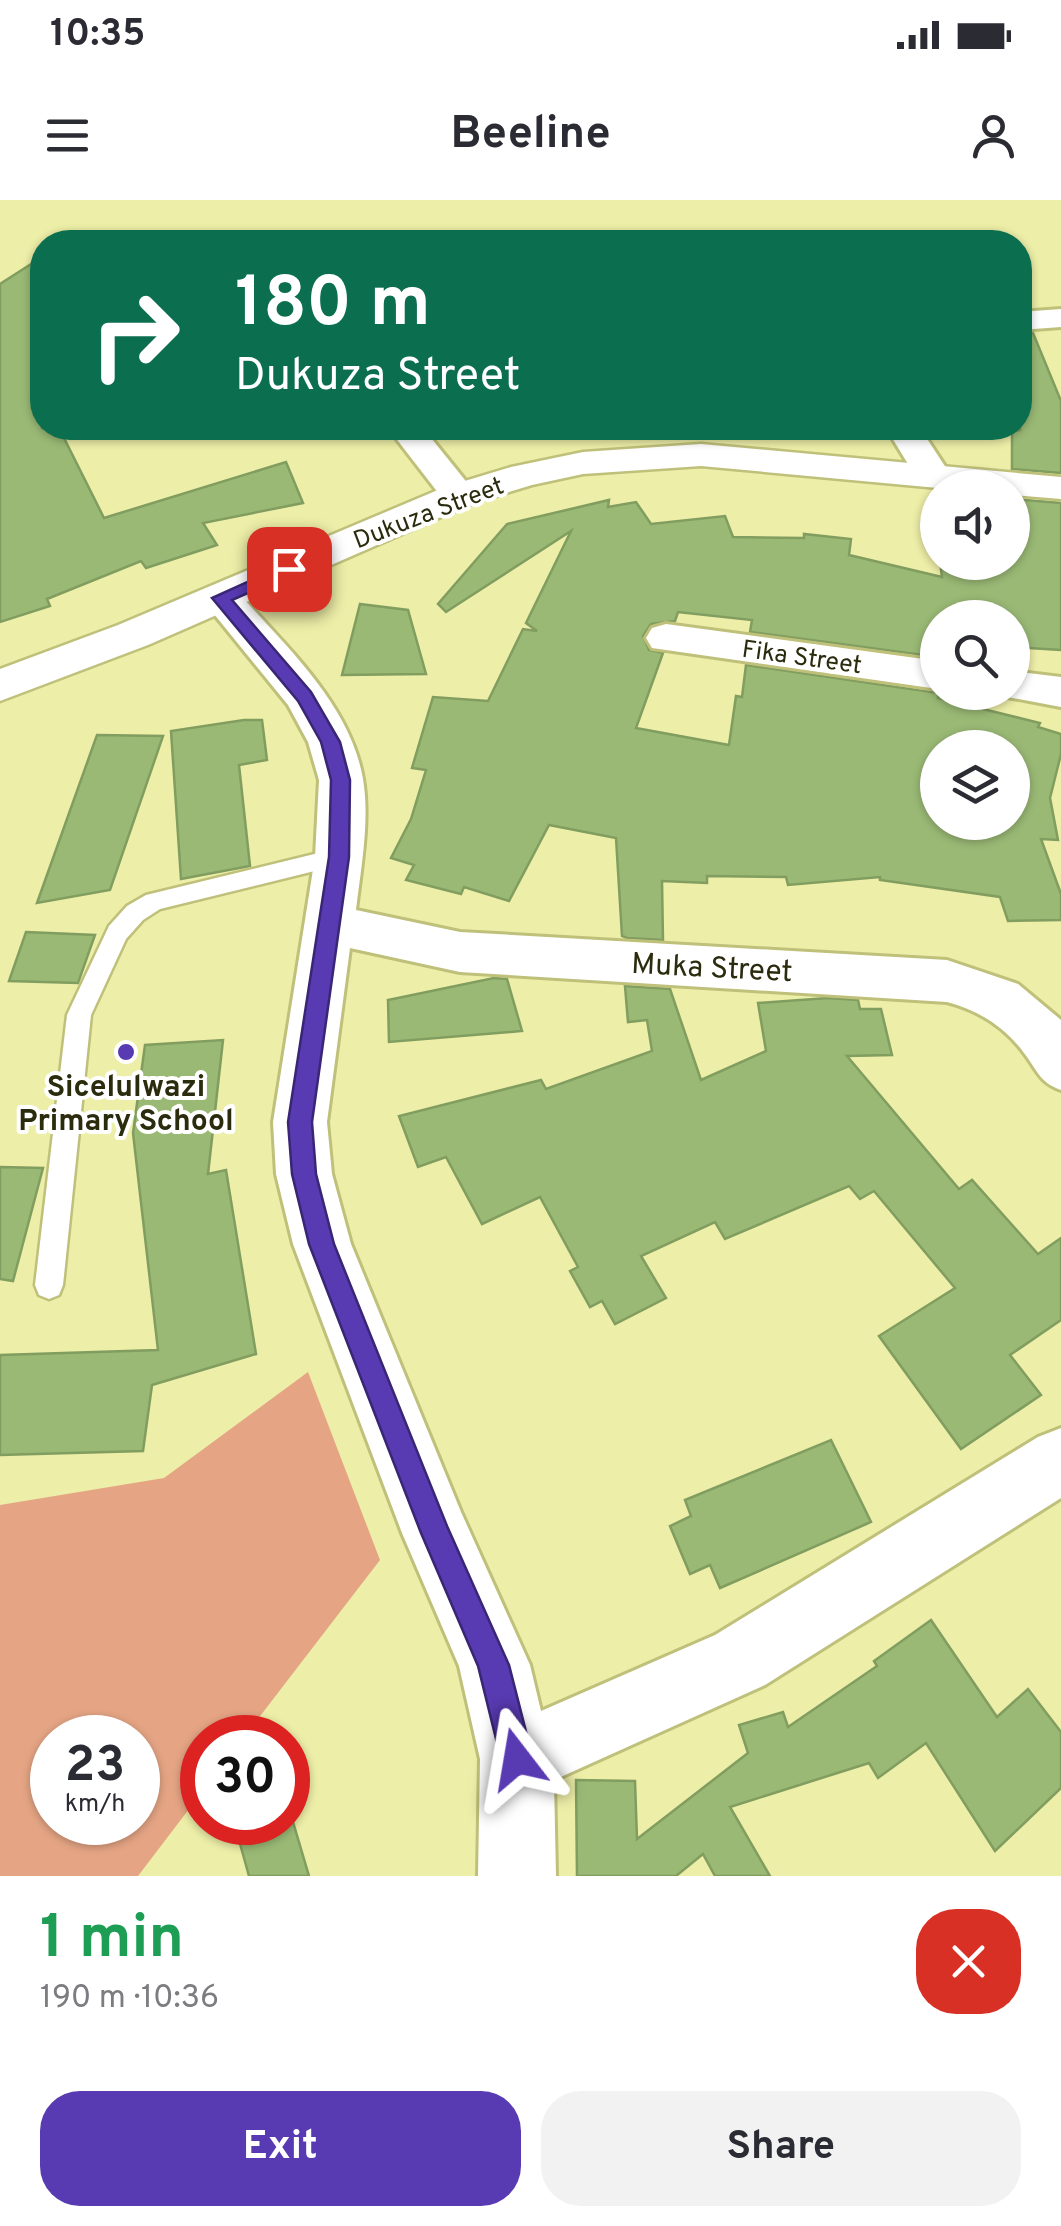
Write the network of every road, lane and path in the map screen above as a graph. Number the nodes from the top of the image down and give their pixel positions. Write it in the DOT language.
graph roads {
  1 [pos="1061,318"];
  2 [pos="1032,321"];
  3 [pos="415,440"];
  4 [pos="910,440"];
  5 [pos="929,470"];
  6 [pos="920,473"];
  7 [pos="1030,485"];
  8 [pos="1061,488"];
  9 [pos="459,496"];
  10 [pos="221,598"];
  11 [pos="666,638"];
  12 [pos="920,673"];
  13 [pos="0,686"];
  14 [pos="1030,688"];
  15 [pos="1061,692"];
  16 [pos="339,857"];
  17 [pos="330,924"];
  18 [pos="1061,1066"];
  19 [pos="49,1285"];
  20 [pos="1061,1460"];
  21 [pos="517,1759"];
  22 [pos="516,1876"];
  1 -- 2 [label="street"];
  3 -- 9 [label="street"];
  4 -- 5 [label="street"];
  6 -- 9 [label="main road, Dukuza Street"];
  7 -- 8 [label="main road, Dukuza Street"];
  9 -- 10 [label="main road, Dukuza Street"];
  10 -- 13 [label="main road, Dukuza Street"];
  10 -- 16 [label="street"];
  11 -- 12 [label="street, Fika Street"];
  14 -- 15 [label="street"];
  16 -- 17 [label="street"];
  16 -- 19 [label="lane"];
  17 -- 18 [label="street, Muka Street"];
  17 -- 21 [label="street"];
  20 -- 21 [label="street"];
  21 -- 22 [label="street"];
}
